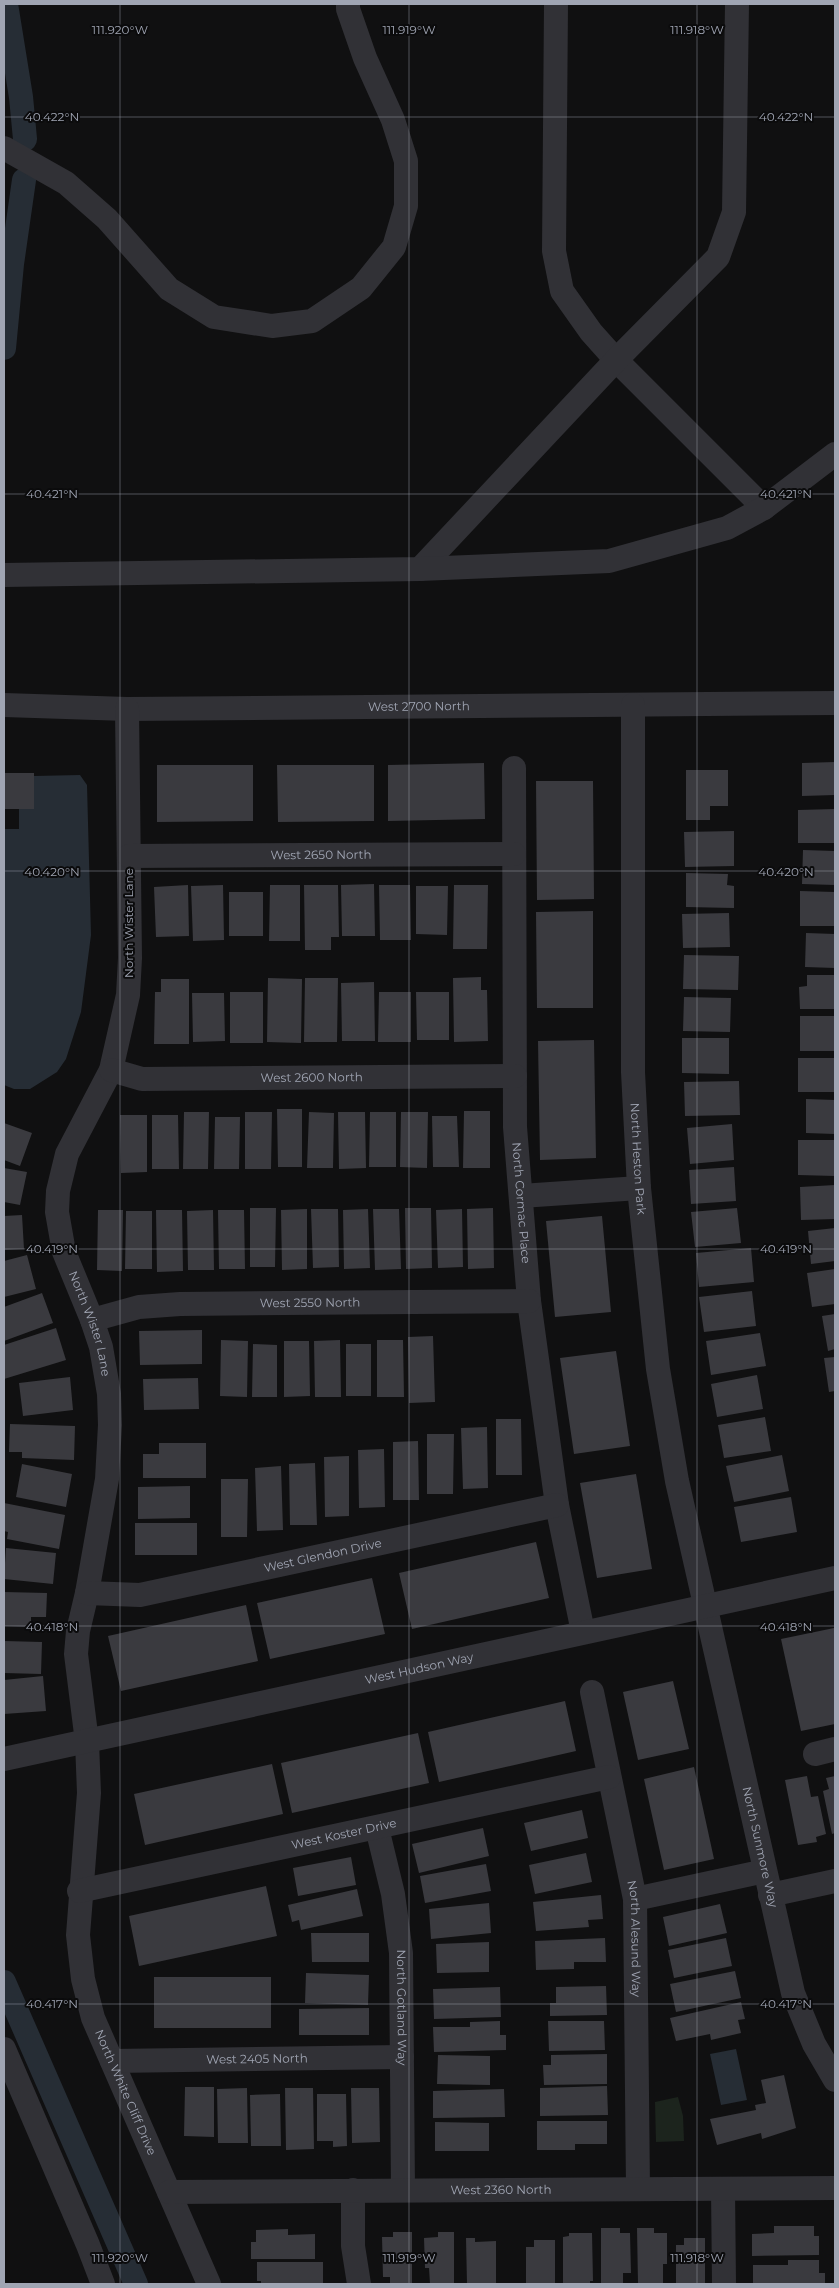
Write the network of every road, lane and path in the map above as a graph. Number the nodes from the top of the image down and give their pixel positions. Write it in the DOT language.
graph roads {
  1 [pos="348,4"];
  2 [pos="556,4"];
  3 [pos="737,4"];
  4 [pos="4,148"];
  5 [pos="616,360"];
  6 [pos="835,454"];
  7 [pos="764,508"];
  8 [pos="420,569"];
  9 [pos="4,575"];
  10 [pos="835,702"];
  11 [pos="4,705"];
  12 [pos="633,705"];
  13 [pos="127,709"];
  14 [pos="514,768"];
  15 [pos="514,854"];
  16 [pos="129,856"];
  17 [pos="111,1070"];
  18 [pos="514,1076"];
  19 [pos="639,1188"];
  20 [pos="521,1196"];
  21 [pos="529,1301"];
  22 [pos="92,1320"];
  23 [pos="557,1505"];
  24 [pos="835,1578"];
  25 [pos="87,1593"];
  26 [pos="704,1606"];
  27 [pos="583,1632"];
  28 [pos="592,1692"];
  29 [pos="87,1742"];
  30 [pos="4,1759"];
  31 [pos="610,1778"];
  32 [pos="377,1828"];
  33 [pos="765,1871"];
  34 [pos="835,1881"];
  35 [pos="80,1891"];
  36 [pos="770,1895"];
  37 [pos="635,1899"];
  38 [pos="4,2049"];
  39 [pos="402,2057"];
  40 [pos="112,2061"];
  41 [pos="835,2080"];
  42 [pos="723,2188"];
  43 [pos="835,2188"];
  44 [pos="638,2189"];
  45 [pos="353,2190"];
  46 [pos="404,2190"];
  47 [pos="169,2192"];
  48 [pos="102,2284"];
  49 [pos="209,2284"];
  50 [pos="359,2284"];
  51 [pos="724,2284"];
  1 -- 4 [label="street"];
  2 -- 5 [label="street"];
  3 -- 5 [label="street"];
  5 -- 7 [label="street"];
  5 -- 8 [label="street"];
  6 -- 7 [label="street"];
  7 -- 8 [label="street"];
  8 -- 9 [label="street"];
  10 -- 12 [label="street, West 2700 North"];
  11 -- 13 [label="street, West 2700 North"];
  12 -- 13 [label="street, West 2700 North"];
  12 -- 19 [label="street, North Heston Park"];
  13 -- 16 [label="street, North Wister Lane"];
  14 -- 15 [label="street, North Cormac Place"];
  15 -- 16 [label="street, West 2650 North"];
  15 -- 18 [label="street, North Cormac Place"];
  16 -- 17 [label="street, North Wister Lane"];
  17 -- 18 [label="street, West 2600 North"];
  17 -- 22 [label="street, North Wister Lane"];
  18 -- 20 [label="street, North Cormac Place"];
  19 -- 20 [label="street"];
  19 -- 26 [label="street, North Heston Park"];
  20 -- 21 [label="street, North Cormac Place"];
  21 -- 22 [label="street, West 2550 North"];
  21 -- 23 [label="street, North Cormac Place"];
  22 -- 25 [label="street, North Wister Lane"];
  23 -- 25 [label="street, West Glendon Drive"];
  23 -- 27 [label="street, North Cormac Place"];
  24 -- 26 [label="street, West Hudson Way"];
  25 -- 29 [label="street, North Wister Lane"];
  26 -- 27 [label="street, West Hudson Way"];
  26 -- 33 [label="street, North Sunmore Way"];
  27 -- 29 [label="street, West Hudson Way"];
  28 -- 31 [label="street, North Alesund Way"];
  29 -- 30 [label="street, West Hudson Way"];
  29 -- 35 [label="street, North White Cliff Drive"];
  31 -- 32 [label="street, West Koster Drive"];
  31 -- 37 [label="street, North Alesund Way"];
  32 -- 35 [label="street, West Koster Drive"];
  32 -- 39 [label="street, North Gotland Way"];
  33 -- 36 [label="street, North Sunmore Way"];
  33 -- 37 [label="street"];
  34 -- 36 [label="street"];
  35 -- 40 [label="street, North White Cliff Drive"];
  36 -- 41 [label="street, North Sunmore Way"];
  37 -- 44 [label="street, North Alesund Way"];
  38 -- 48 [label="street"];
  39 -- 40 [label="street, West 2405 North"];
  39 -- 46 [label="street, North Gotland Way"];
  40 -- 47 [label="street, North White Cliff Drive"];
  42 -- 43 [label="street, West 2360 North"];
  42 -- 44 [label="street, West 2360 North"];
  42 -- 51 [label="street"];
  44 -- 46 [label="street, West 2360 North"];
  45 -- 46 [label="street, West 2360 North"];
  45 -- 47 [label="street, West 2360 North"];
  45 -- 50 [label="street"];
  47 -- 49 [label="street, North White Cliff Drive"];
}
